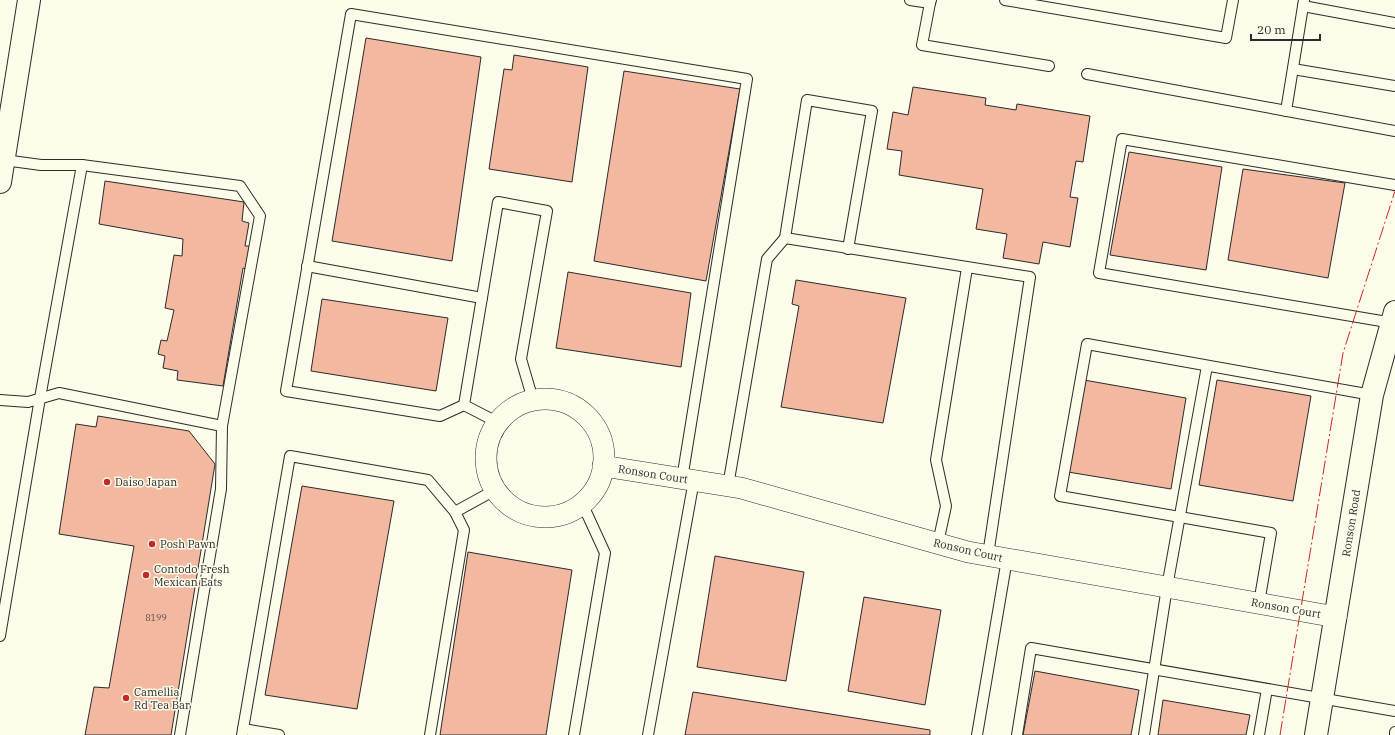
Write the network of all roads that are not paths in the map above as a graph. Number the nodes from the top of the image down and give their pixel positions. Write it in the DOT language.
graph roads {
  1 [pos="29,0"];
  2 [pos="910,0"];
  3 [pos="1005,0"];
  4 [pos="1233,0"];
  5 [pos="930,2"];
  6 [pos="1304,3"];
  7 [pos="1395,23"];
  8 [pos="1049,66"];
  9 [pos="1293,69"];
  10 [pos="1087,74"];
  11 [pos="1395,86"];
  12 [pos="1286,111"];
  13 [pos="1395,131"];
  14 [pos="4,160"];
  15 [pos="82,165"];
  16 [pos="0,182"];
  17 [pos="1395,185"];
  18 [pos="785,238"];
  19 [pos="848,249"];
  20 [pos="308,266"];
  21 [pos="967,268"];
  22 [pos="482,298"];
  23 [pos="1394,319"];
  24 [pos="1208,366"];
  25 [pos="1372,395"];
  26 [pos="40,398"];
  27 [pos="0,400"];
  28 [pos="533,400"];
  29 [pos="464,405"];
  30 [pos="497,422"];
  31 [pos="222,426"];
  32 [pos="603,466"];
  33 [pos="688,480"];
  34 [pos="728,486"];
  35 [pos="495,490"];
  36 [pos="582,503"];
  37 [pos="455,512"];
  38 [pos="1180,517"];
  39 [pos="938,543"];
  40 [pos="998,557"];
  41 [pos="1167,587"];
  42 [pos="1258,603"];
  43 [pos="1336,617"];
  44 [pos="0,636"];
  45 [pos="1155,670"];
  46 [pos="1267,689"];
  47 [pos="1322,699"];
  48 [pos="1395,711"];
  49 [pos="243,732"];
  50 [pos="180,735"];
  51 [pos="279,735"];
  52 [pos="430,735"];
  53 [pos="574,735"];
  54 [pos="648,735"];
  55 [pos="977,735"];
  56 [pos="1017,735"];
  57 [pos="1144,735"];
  58 [pos="1259,735"];
  59 [pos="1316,735"];
  1 -- 14 [label="street"];
  2 -- 5 [label="lane"];
  3 -- 4 [label="lane"];
  5 -- 8 [label="lane"];
  6 -- 7 [label="lane"];
  6 -- 9 [label="lane"];
  9 -- 11 [label="lane"];
  9 -- 12 [label="lane"];
  10 -- 12 [label="lane"];
  12 -- 13 [label="lane"];
  14 -- 15 [label="lane"];
  14 -- 16 [label="street"];
  15 -- 26 [label="lane"];
  15 -- 31 [label="lane"];
  17 -- 23 [label="lane"];
  18 -- 19 [label="lane"];
  18 -- 19 [label="lane"];
  18 -- 34 [label="lane"];
  19 -- 21 [label="lane"];
  20 -- 22 [label="lane"];
  20 -- 29 [label="lane"];
  20 -- 33 [label="lane"];
  21 -- 39 [label="lane"];
  21 -- 40 [label="lane"];
  22 -- 28 [label="lane"];
  22 -- 29 [label="lane"];
  23 -- 25 [label="street, Ronson Road"];
  24 -- 25 [label="lane"];
  24 -- 38 [label="lane"];
  24 -- 38 [label="lane"];
  25 -- 43 [label="street, Ronson Road"];
  26 -- 27 [label="lane"];
  26 -- 31 [label="lane"];
  26 -- 44 [label="lane"];
  28 -- 30 [label="street, Ronson Court"];
  28 -- 32 [label="street, Ronson Court"];
  29 -- 30 [label="lane"];
  30 -- 35 [label="street, Ronson Court"];
  31 -- 50 [label="lane"];
  32 -- 33 [label="street, Ronson Court"];
  32 -- 36 [label="street, Ronson Court"];
  33 -- 34 [label="street, Ronson Court"];
  33 -- 54 [label="lane"];
  34 -- 39 [label="street, Ronson Court"];
  35 -- 36 [label="street, Ronson Court"];
  35 -- 37 [label="lane"];
  36 -- 53 [label="lane"];
  37 -- 49 [label="lane"];
  37 -- 52 [label="lane"];
  38 -- 41 [label="lane"];
  38 -- 42 [label="lane"];
  39 -- 40 [label="street, Ronson Court"];
  40 -- 41 [label="street, Ronson Court"];
  40 -- 55 [label="lane"];
  41 -- 42 [label="street, Ronson Court"];
  41 -- 45 [label="lane"];
  42 -- 43 [label="street, Ronson Court"];
  43 -- 47 [label="street, Ronson Road"];
  45 -- 46 [label="lane"];
  45 -- 56 [label="lane"];
  45 -- 57 [label="lane"];
  46 -- 47 [label="lane"];
  46 -- 58 [label="lane"];
  47 -- 48 [label="lane"];
  47 -- 59 [label="street, Ronson Road"];
  49 -- 51 [label="lane"];
}
